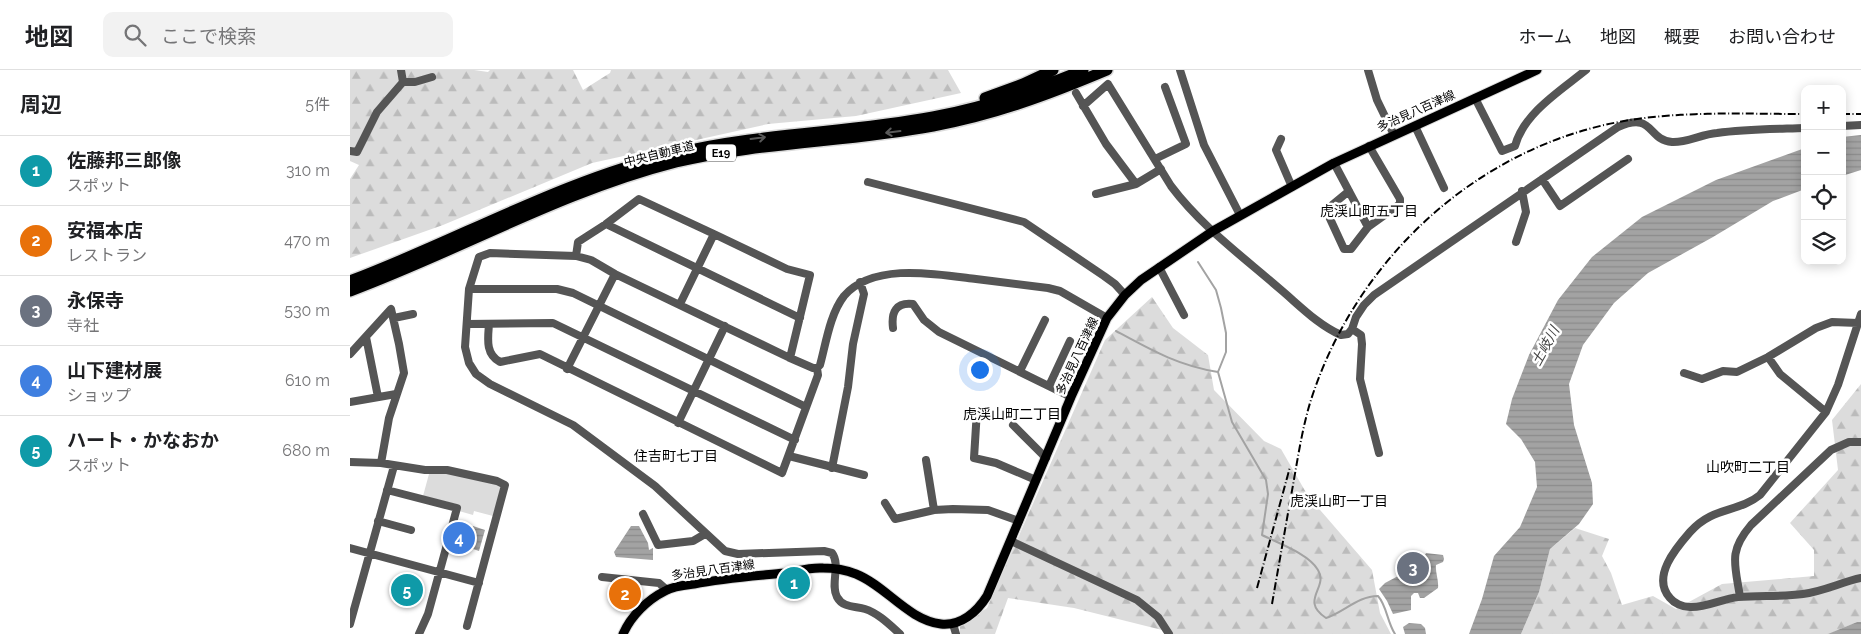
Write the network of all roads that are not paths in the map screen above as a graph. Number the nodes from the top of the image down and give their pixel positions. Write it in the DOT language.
graph roads {
  1 [pos="401,70"];
  2 [pos="1053,70"];
  3 [pos="1083,70"];
  4 [pos="1107,70"];
  5 [pos="1180,70"];
  6 [pos="1368,70"];
  7 [pos="1537,70"];
  8 [pos="1586,70"];
  9 [pos="432,77"];
  10 [pos="403,82"];
  11 [pos="1165,87"];
  12 [pos="1076,93"];
  13 [pos="1476,98"];
  14 [pos="1083,106"];
  15 [pos="1861,125"];
  16 [pos="862,126"];
  17 [pos="1414,126"];
  18 [pos="1846,126"];
  19 [pos="1801,128"];
  20 [pos="1394,135"];
  21 [pos="1281,139"];
  22 [pos="1368,146"];
  23 [pos="350,151"];
  24 [pos="1155,159"];
  25 [pos="1628,159"];
  26 [pos="1334,163"];
  27 [pos="1161,169"];
  28 [pos="1542,179"];
  29 [pos="868,182"];
  30 [pos="1136,184"];
  31 [pos="1292,187"];
  32 [pos="1444,188"];
  33 [pos="1522,191"];
  34 [pos="1349,192"];
  35 [pos="1096,194"];
  36 [pos="1240,216"];
  37 [pos="606,224"];
  38 [pos="1368,227"];
  39 [pos="1213,231"];
  40 [pos="714,234"];
  41 [pos="1516,242"];
  42 [pos="576,256"];
  43 [pos="1159,267"];
  44 [pos="697,268"];
  45 [pos="615,274"];
  46 [pos="350,281"];
  47 [pos="860,282"];
  48 [pos="469,289"];
  49 [pos="350,291"];
  50 [pos="1125,295"];
  51 [pos="680,304"];
  52 [pos="599,306"];
  53 [pos="413,314"];
  54 [pos="1861,314"];
  55 [pos="1184,315"];
  56 [pos="394,318"];
  57 [pos="800,318"];
  58 [pos="1107,318"];
  59 [pos="1045,320"];
  60 [pos="466,324"];
  61 [pos="489,324"];
  62 [pos="1859,325"];
  63 [pos="725,326"];
  64 [pos="893,328"];
  65 [pos="1352,329"];
  66 [pos="366,337"];
  67 [pos="584,337"];
  68 [pos="1070,341"];
  69 [pos="350,352"];
  70 [pos="1768,357"];
  71 [pos="790,358"];
  72 [pos="709,360"];
  73 [pos="817,368"];
  74 [pos="567,369"];
  75 [pos="1020,371"];
  76 [pos="1684,373"];
  77 [pos="1049,386"];
  78 [pos="694,392"];
  79 [pos="396,394"];
  80 [pos="378,396"];
  81 [pos="1071,397"];
  82 [pos="350,402"];
  83 [pos="806,407"];
  84 [pos="976,410"];
  85 [pos="1826,412"];
  86 [pos="678,423"];
  87 [pos="1013,425"];
  88 [pos="795,440"];
  89 [pos="1861,442"];
  90 [pos="1379,453"];
  91 [pos="789,456"];
  92 [pos="1046,458"];
  93 [pos="926,460"];
  94 [pos="350,462"];
  95 [pos="381,464"];
  96 [pos="394,466"];
  97 [pos="832,468"];
  98 [pos="864,475"];
  99 [pos="1036,480"];
  100 [pos="387,490"];
  101 [pos="884,503"];
  102 [pos="934,510"];
  103 [pos="643,514"];
  104 [pos="378,521"];
  105 [pos="1019,521"];
  106 [pos="411,530"];
  107 [pos="705,534"];
  108 [pos="1011,541"];
  109 [pos="350,548"];
  110 [pos="369,554"];
  111 [pos="834,570"];
  112 [pos="440,573"];
  113 [pos="602,577"];
  114 [pos="1861,578"];
  115 [pos="479,583"];
  116 [pos="667,590"];
  117 [pos="1740,597"];
  118 [pos="350,624"];
  119 [pos="953,624"];
  120 [pos="467,626"];
  121 [pos="420,634"];
  122 [pos="623,634"];
  123 [pos="900,634"];
  124 [pos="956,634"];
  125 [pos="1169,634"];
  1 -- 10 [label="street"];
  2 -- 16 [label="highway"];
  3 -- 16 [label="highway, 中央自動車道 / E19"];
  4 -- 49 [label="highway, 中央自動車道 / E19, one-way"];
  5 -- 36 [label="street"];
  6 -- 20 [label="street"];
  7 -- 13 [label="main road, 多治見八百津線"];
  8 -- 13 [label="street"];
  9 -- 10 [label="street"];
  10 -- 23 [label="street"];
  11 -- 24 [label="street"];
  12 -- 14 [label="street"];
  13 -- 17 [label="main road, 多治見八百津線"];
  14 -- 24 [label="street"];
  14 -- 30 [label="street"];
  15 -- 18 [label="street"];
  46 -- 16 [label="highway, 中央自動車道 / E19, one-way"];
  17 -- 20 [label="main road, 多治見八百津線"];
  17 -- 32 [label="street"];
  19 -- 28 [label="street"];
  20 -- 22 [label="main road, 多治見八百津線"];
  21 -- 31 [label="street"];
  22 -- 26 [label="main road, 多治見八百津線"];
  22 -- 38 [label="street"];
  24 -- 27 [label="street"];
  25 -- 28 [label="street"];
  26 -- 31 [label="main road, 多治見八百津線"];
  26 -- 34 [label="street"];
  27 -- 30 [label="street"];
  27 -- 39 [label="street"];
  28 -- 33 [label="street"];
  29 -- 50 [label="street"];
  30 -- 35 [label="street"];
  31 -- 36 [label="main road, 多治見八百津線"];
  33 -- 41 [label="street"];
  33 -- 65 [label="street"];
  34 -- 38 [label="street"];
  34 -- 38 [label="street"];
  36 -- 39 [label="main road, 多治見八百津線"];
  37 -- 40 [label="street"];
  37 -- 42 [label="street"];
  37 -- 44 [label="street"];
  39 -- 43 [label="main road, 多治見八百津線"];
  39 -- 65 [label="street"];
  40 -- 44 [label="street"];
  40 -- 57 [label="street"];
  42 -- 45 [label="street"];
  42 -- 48 [label="street"];
  43 -- 50 [label="main road, 多治見八百津線"];
  43 -- 55 [label="street"];
  44 -- 51 [label="street"];
  44 -- 57 [label="street"];
  45 -- 51 [label="street"];
  45 -- 52 [label="street"];
  47 -- 58 [label="street"];
  47 -- 73 [label="street"];
  47 -- 97 [label="street"];
  48 -- 52 [label="street"];
  48 -- 60 [label="street"];
  50 -- 58 [label="main road, 多治見八百津線"];
  51 -- 63 [label="street"];
  52 -- 67 [label="street"];
  52 -- 72 [label="street"];
  53 -- 56 [label="street"];
  54 -- 62 [label="street"];
  56 -- 66 [label="street"];
  56 -- 79 [label="street"];
  57 -- 71 [label="street"];
  58 -- 81 [label="main road, 多治見八百津線"];
  59 -- 75 [label="street"];
  60 -- 61 [label="street"];
  60 -- 107 [label="street"];
  61 -- 67 [label="street"];
  61 -- 74 [label="street"];
  62 -- 70 [label="street"];
  62 -- 85 [label="street"];
  63 -- 71 [label="street"];
  63 -- 72 [label="street"];
  64 -- 75 [label="street"];
  65 -- 90 [label="street"];
  66 -- 69 [label="street"];
  66 -- 80 [label="street"];
  67 -- 74 [label="street"];
  67 -- 78 [label="street"];
  68 -- 77 [label="street"];
  70 -- 76 [label="street"];
  70 -- 85 [label="street"];
  71 -- 73 [label="street"];
  72 -- 78 [label="street"];
  72 -- 83 [label="street"];
  73 -- 83 [label="street"];
  74 -- 86 [label="street"];
  75 -- 77 [label="street"];
  77 -- 81 [label="street"];
  78 -- 86 [label="street"];
  78 -- 88 [label="street"];
  79 -- 80 [label="street"];
  79 -- 95 [label="street"];
  80 -- 82 [label="street"];
  81 -- 92 [label="main road, 多治見八百津線"];
  83 -- 88 [label="street"];
  84 -- 99 [label="street"];
  85 -- 117 [label="street"];
  86 -- 91 [label="street"];
  87 -- 92 [label="street"];
  88 -- 91 [label="street"];
  89 -- 117 [label="street"];
  91 -- 97 [label="street"];
  92 -- 99 [label="main road, 多治見八百津線"];
  93 -- 102 [label="street"];
  94 -- 95 [label="street"];
  95 -- 96 [label="street"];
  96 -- 100 [label="street"];
  96 -- 115 [label="street"];
  97 -- 98 [label="street"];
  99 -- 105 [label="main road, 多治見八百津線"];
  100 -- 104 [label="street"];
  100 -- 112 [label="street"];
  101 -- 102 [label="street"];
  102 -- 105 [label="street"];
  103 -- 107 [label="street"];
  104 -- 106 [label="street"];
  104 -- 110 [label="street"];
  105 -- 108 [label="main road, 多治見八百津線"];
  107 -- 111 [label="street"];
  108 -- 119 [label="main road, 多治見八百津線"];
  108 -- 125 [label="street"];
  109 -- 110 [label="street"];
  110 -- 112 [label="street"];
  110 -- 118 [label="street"];
  111 -- 116 [label="main road, 多治見八百津線"];
  111 -- 119 [label="main road, 多治見八百津線"];
  111 -- 123 [label="street"];
  112 -- 115 [label="street"];
  112 -- 121 [label="street"];
  113 -- 116 [label="street"];
  114 -- 117 [label="street"];
  115 -- 120 [label="street"];
  116 -- 122 [label="main road, 多治見八百津線"];
  119 -- 124 [label="street"];
}
